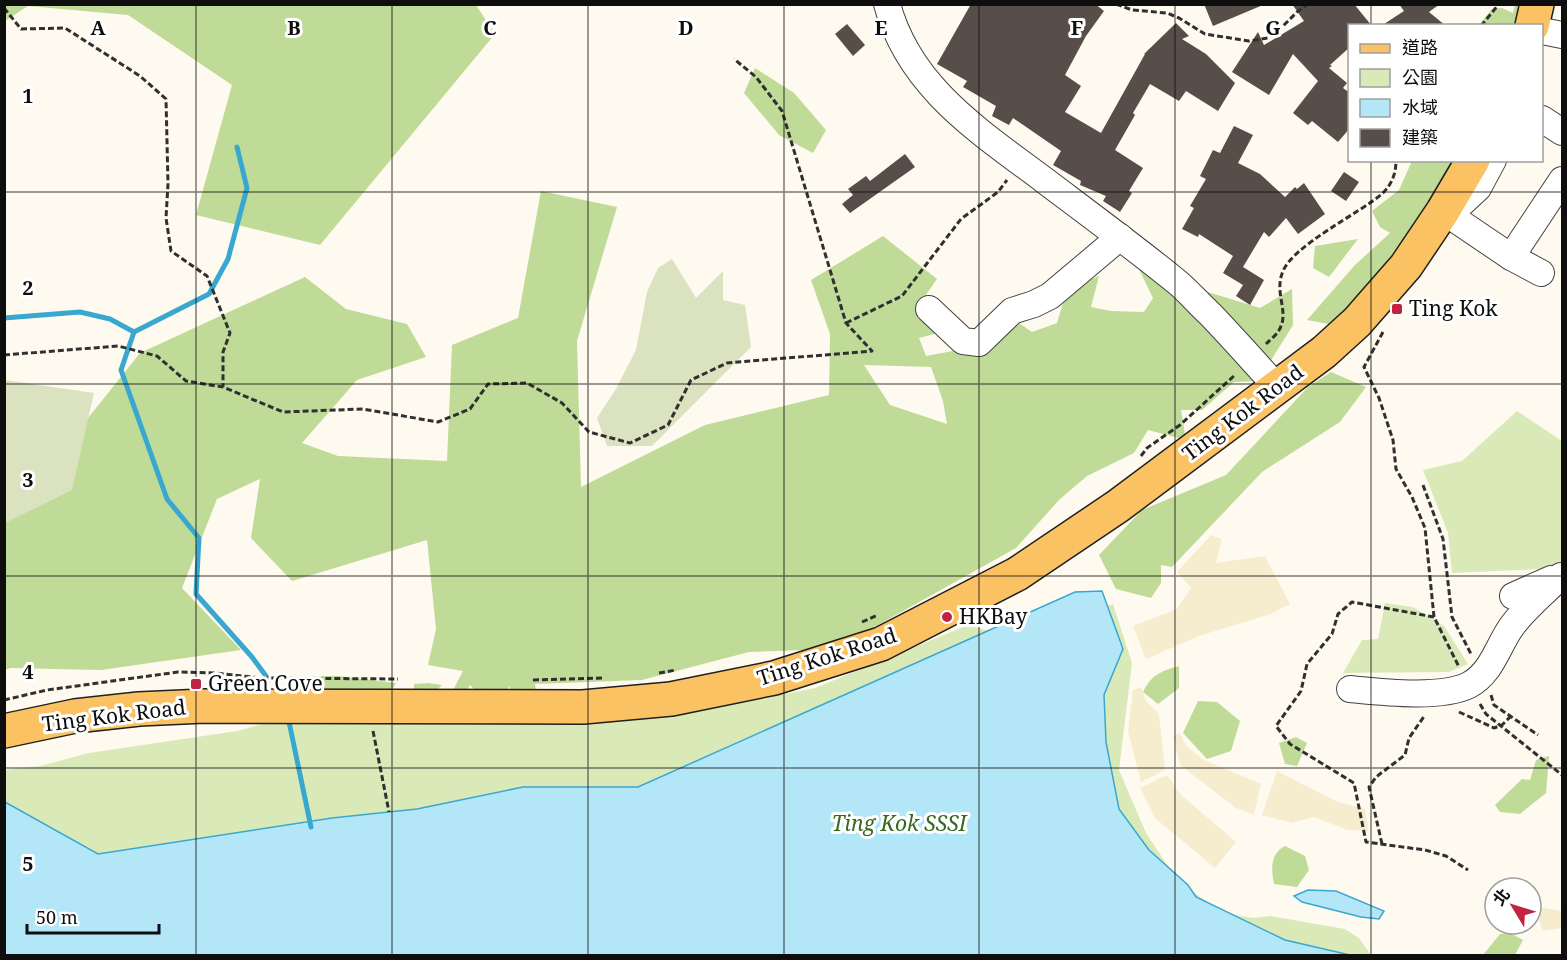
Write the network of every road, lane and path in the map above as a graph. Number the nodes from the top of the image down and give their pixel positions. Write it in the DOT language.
graph roads {
  1 [pos="887,4"];
  2 [pos="1116,4"];
  3 [pos="1308,4"];
  4 [pos="1499,4"];
  5 [pos="1537,4"];
  6 [pos="4,8"];
  7 [pos="1483,24"];
  8 [pos="1532,24"];
  9 [pos="1543,31"];
  10 [pos="1563,35"];
  11 [pos="734,59"];
  12 [pos="1543,120"];
  13 [pos="1563,132"];
  14 [pos="1020,162"];
  15 [pos="1396,162"];
  16 [pos="1472,162"];
  17 [pos="1492,162"];
  18 [pos="1563,180"];
  19 [pos="1446,213"];
  20 [pos="1120,237"];
  21 [pos="1511,257"];
  22 [pos="1541,273"];
  23 [pos="929,309"];
  24 [pos="846,322"];
  25 [pos="1384,331"];
  26 [pos="4,355"];
  27 [pos="1252,358"];
  28 [pos="223,387"];
  29 [pos="1278,388"];
  30 [pos="1134,464"];
  31 [pos="1423,485"];
  32 [pos="1562,576"];
  33 [pos="1513,596"];
  34 [pos="881,614"];
  35 [pos="1434,617"];
  36 [pos="860,623"];
  37 [pos="678,670"];
  38 [pos="654,674"];
  39 [pos="608,678"];
  40 [pos="400,680"];
  41 [pos="528,680"];
  42 [pos="1476,680"];
  43 [pos="1350,689"];
  44 [pos="4,700"];
  45 [pos="368,706"];
  46 [pos="1428,710"];
  47 [pos="1456,710"];
  48 [pos="1510,717"];
  49 [pos="1502,725"];
  50 [pos="4,731"];
  51 [pos="1538,735"];
  52 [pos="1563,774"];
  53 [pos="389,812"];
  54 [pos="1382,844"];
  55 [pos="1468,870"];
  1 -- 14 [label="street"];
  2 -- 3 [label="path"];
  4 -- 7 [label="path"];
  5 -- 8 [label="main road"];
  6 -- 28 [label="path"];
  9 -- 10 [label="street"];
  11 -- 24 [label="path"];
  12 -- 13 [label="street"];
  14 -- 20 [label="street"];
  14 -- 24 [label="path"];
  15 -- 27 [label="path"];
  16 -- 19 [label="main road, Ting Kok Road"];
  17 -- 19 [label="street"];
  18 -- 21 [label="street"];
  19 -- 21 [label="street"];
  19 -- 29 [label="main road, Ting Kok Road"];
  20 -- 23 [label="street"];
  20 -- 27 [label="street"];
  21 -- 22 [label="street"];
  24 -- 28 [label="path"];
  25 -- 35 [label="path"];
  26 -- 28 [label="path"];
  27 -- 29 [label="street"];
  27 -- 30 [label="path"];
  29 -- 45 [label="main road, Ting Kok Road"];
  31 -- 42 [label="path"];
  32 -- 33 [label="street"];
  32 -- 42 [label="street"];
  34 -- 36 [label="path"];
  35 -- 42 [label="path"];
  35 -- 54 [label="path"];
  37 -- 38 [label="path"];
  39 -- 41 [label="path"];
  40 -- 44 [label="path"];
  42 -- 43 [label="street"];
  42 -- 48 [label="path"];
  42 -- 49 [label="path"];
  45 -- 50 [label="main road, Ting Kok Road"];
  45 -- 53 [label="path"];
  46 -- 54 [label="path"];
  47 -- 49 [label="path"];
  48 -- 49 [label="path"];
  48 -- 51 [label="path"];
  49 -- 52 [label="path"];
  54 -- 55 [label="path"];
}
